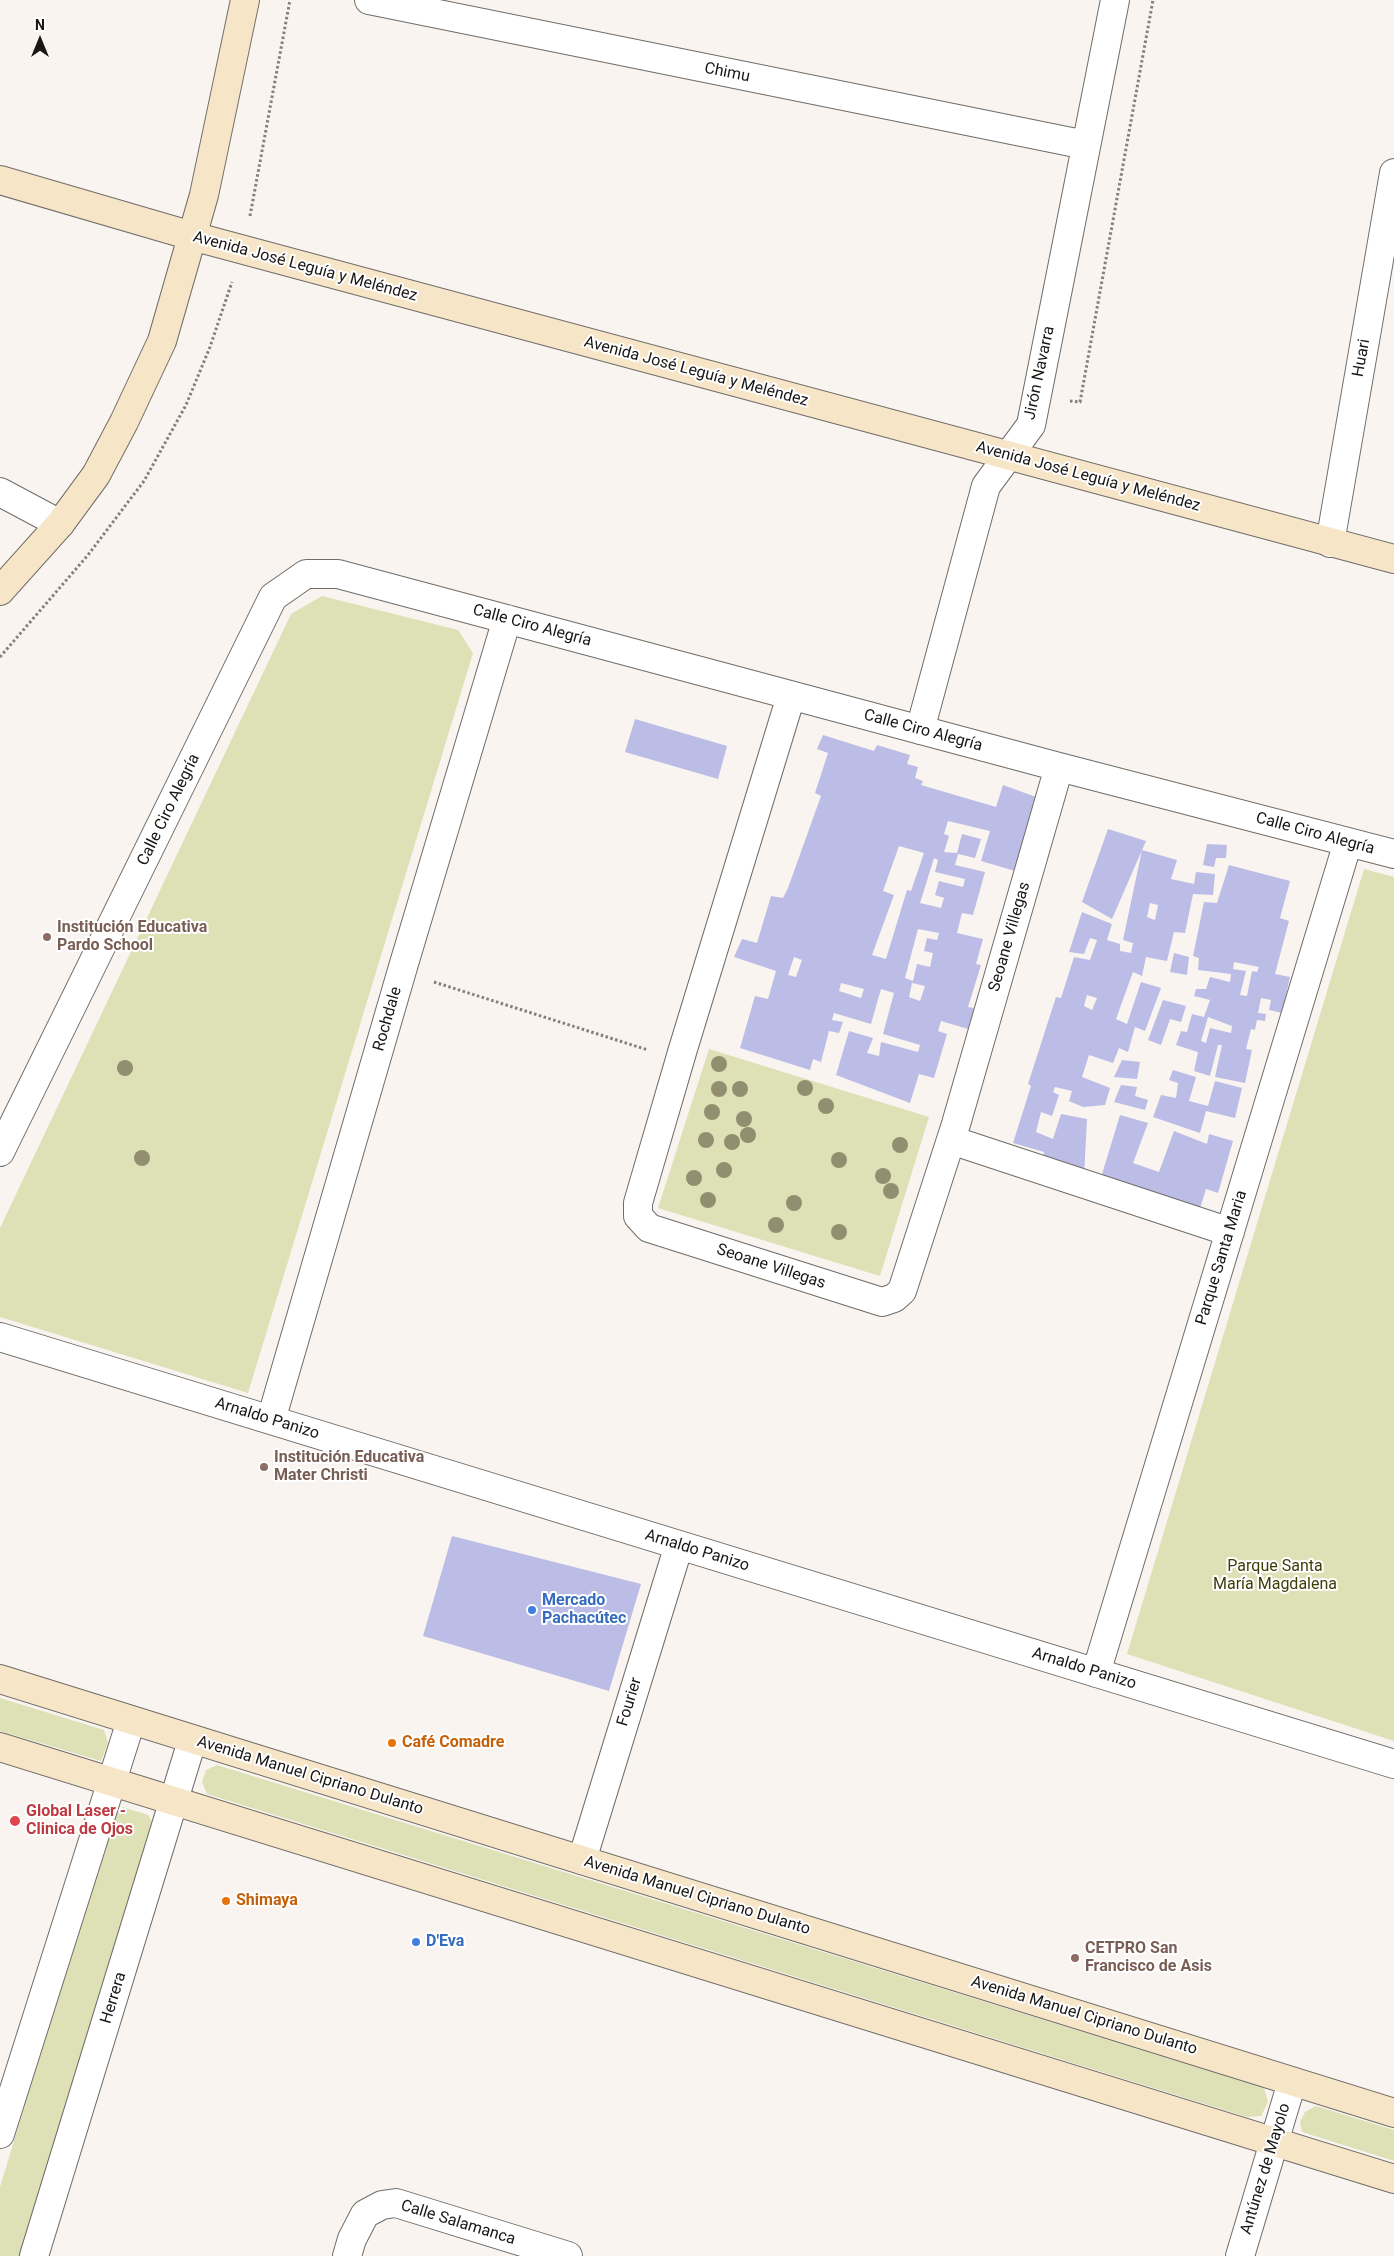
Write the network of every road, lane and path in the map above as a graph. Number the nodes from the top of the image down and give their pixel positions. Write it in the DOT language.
graph roads {
  1 [pos="245,0"];
  2 [pos="290,0"];
  3 [pos="369,0"];
  4 [pos="1115,0"];
  5 [pos="1153,0"];
  6 [pos="1086,145"];
  7 [pos="1394,173"];
  8 [pos="0,180"];
  9 [pos="192,236"];
  10 [pos="243,250"];
  11 [pos="1036,398"];
  12 [pos="1009,455"];
  13 [pos="0,492"];
  14 [pos="60,524"];
  15 [pos="1330,543"];
  16 [pos="1394,559"];
  17 [pos="0,591"];
  18 [pos="508,619"];
  19 [pos="792,696"];
  20 [pos="920,730"];
  21 [pos="1059,767"];
  22 [pos="1348,842"];
  23 [pos="1394,854"];
  24 [pos="402,972"];
  25 [pos="679,1060"];
  26 [pos="951,1140"];
  27 [pos="0,1152"];
  28 [pos="1230,1232"];
  29 [pos="0,1337"];
  30 [pos="272,1420"];
  31 [pos="679,1545"];
  32 [pos="1096,1673"];
  33 [pos="0,1679"];
  34 [pos="131,1721"];
  35 [pos="192,1741"];
  36 [pos="0,1747"];
  37 [pos="1394,1764"];
  38 [pos="111,1782"];
  39 [pos="174,1801"];
  40 [pos="582,1860"];
  41 [pos="1292,2082"];
  42 [pos="1394,2113"];
  43 [pos="0,2134"];
  44 [pos="1274,2142"];
  45 [pos="1394,2179"];
  46 [pos="34,2256"];
  47 [pos="347,2256"];
  48 [pos="568,2256"];
  49 [pos="1240,2256"];
  1 -- 9 [label="main road"];
  2 -- 10 [label="path"];
  3 -- 6 [label="street, Chimu"];
  4 -- 6 [label="street, Jirón Navarra"];
  5 -- 11 [label="path"];
  6 -- 11 [label="street, Jirón Navarra"];
  7 -- 15 [label="street, Huari"];
  8 -- 9 [label="main road, Avenida José Leguía y Meléndez"];
  9 -- 10 [label="main road, Avenida José Leguía y Meléndez"];
  9 -- 14 [label="main road"];
  10 -- 12 [label="main road, Avenida José Leguía y Meléndez"];
  11 -- 12 [label="street, Jirón Navarra"];
  12 -- 15 [label="main road, Avenida José Leguía y Meléndez"];
  12 -- 20 [label="street, Jirón Navarra"];
  13 -- 14 [label="street"];
  14 -- 17 [label="main road"];
  15 -- 16 [label="main road, Avenida José Leguía y Meléndez"];
  18 -- 19 [label="street, Calle Ciro Alegría"];
  18 -- 24 [label="street, Rochdale"];
  18 -- 27 [label="street, Calle Ciro Alegría"];
  19 -- 20 [label="street, Calle Ciro Alegría"];
  19 -- 25 [label="street, Seoane Villegas"];
  20 -- 21 [label="street, Calle Ciro Alegría"];
  21 -- 22 [label="street, Calle Ciro Alegría"];
  21 -- 26 [label="street, Seoane Villegas"];
  22 -- 23 [label="street, Calle Ciro Alegría"];
  22 -- 28 [label="street, Parque Santa Maria"];
  24 -- 25 [label="path"];
  24 -- 30 [label="street, Rochdale"];
  25 -- 26 [label="street, Seoane Villegas"];
  26 -- 28 [label="street"];
  28 -- 32 [label="street, Parque Santa Maria"];
  29 -- 30 [label="street, Arnaldo Panizo"];
  30 -- 31 [label="street, Arnaldo Panizo"];
  31 -- 32 [label="street, Arnaldo Panizo"];
  31 -- 40 [label="street, Fourier"];
  32 -- 37 [label="street, Arnaldo Panizo"];
  33 -- 34 [label="main road, Avenida Manuel Cipriano Dulanto"];
  34 -- 35 [label="main road, Avenida Manuel Cipriano Dulanto"];
  34 -- 38 [label="street"];
  35 -- 39 [label="street, Herrera"];
  35 -- 40 [label="main road, Avenida Manuel Cipriano Dulanto"];
  36 -- 38 [label="main road"];
  38 -- 39 [label="main road"];
  38 -- 43 [label="street"];
  39 -- 44 [label="main road"];
  39 -- 46 [label="street, Herrera"];
  40 -- 41 [label="main road, Avenida Manuel Cipriano Dulanto"];
  41 -- 42 [label="main road, Avenida Manuel Cipriano Dulanto"];
  41 -- 44 [label="street, Antúnez de Mayolo"];
  44 -- 45 [label="main road"];
  44 -- 49 [label="street, Antúnez de Mayolo"];
  47 -- 48 [label="street, Calle Salamanca"];
}
